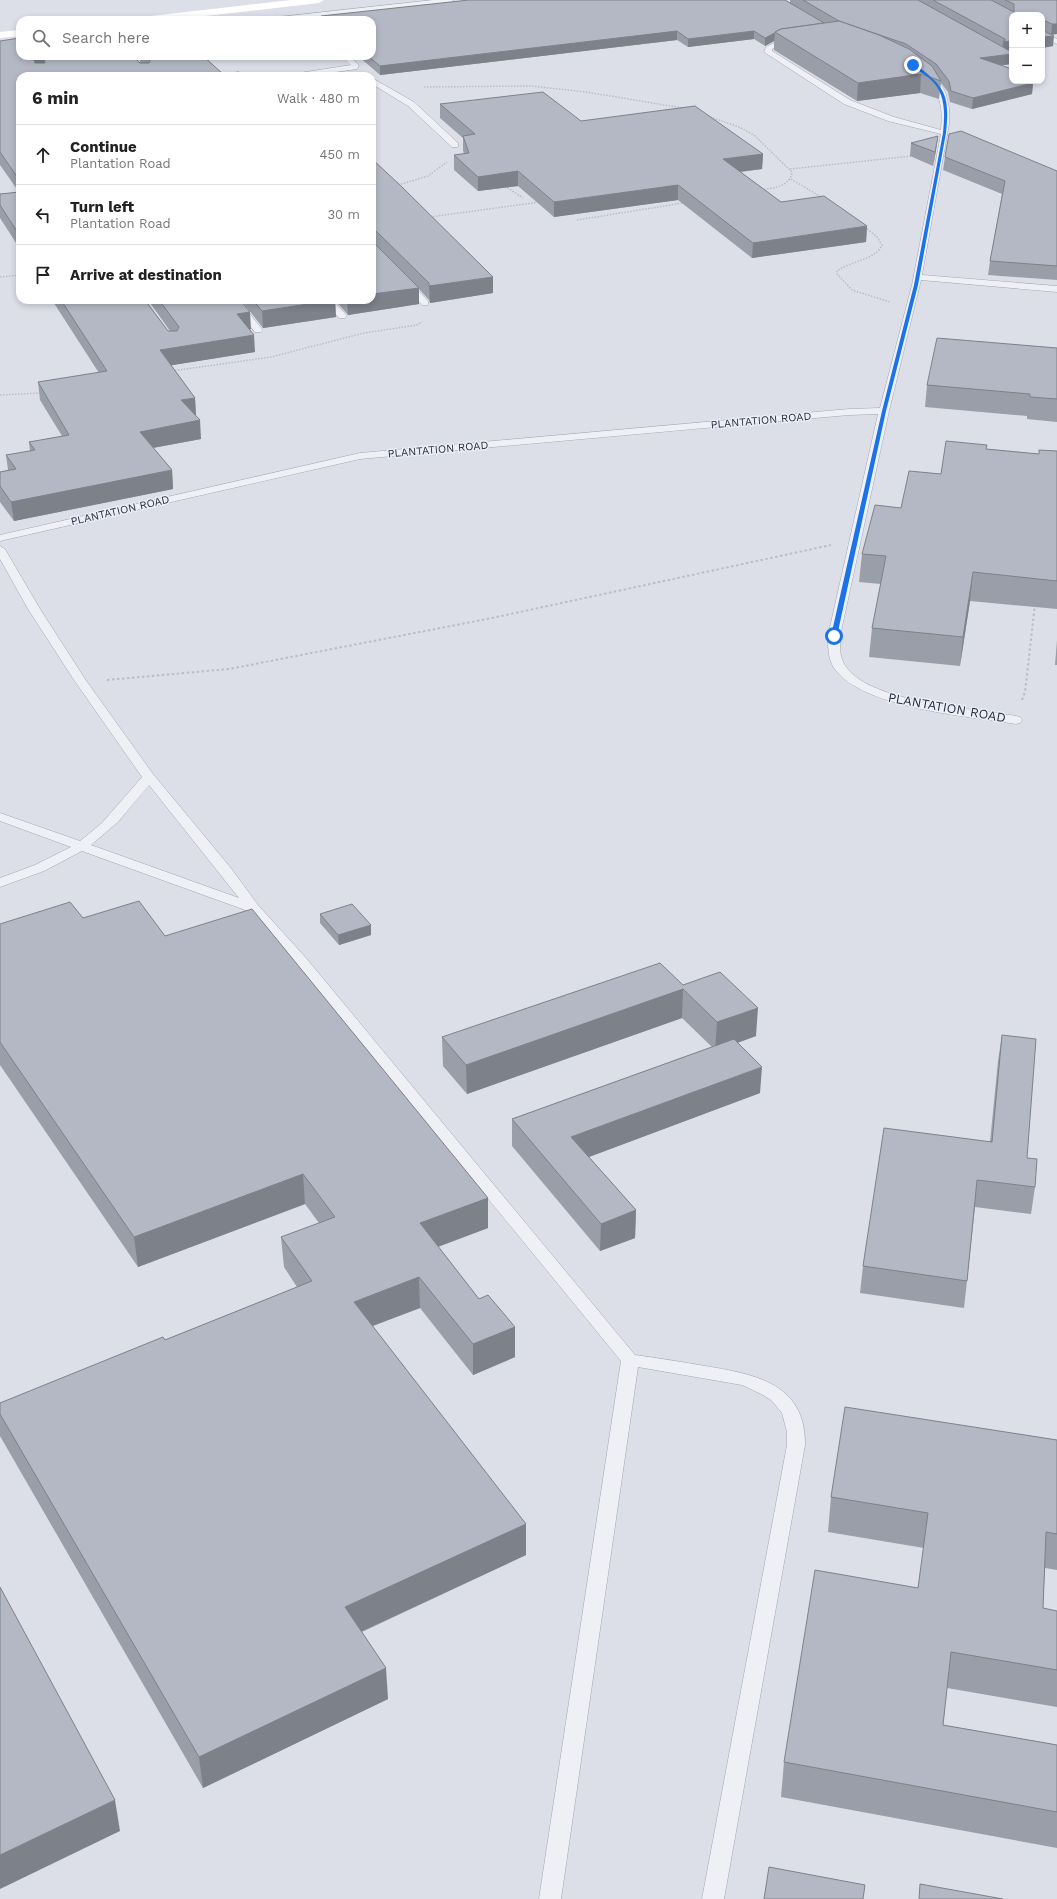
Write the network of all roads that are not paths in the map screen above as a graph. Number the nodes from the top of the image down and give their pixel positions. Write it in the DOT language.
graph roads {
  1 [pos="318,0"];
  2 [pos="451,0"];
  3 [pos="177,16"];
  4 [pos="319,16"];
  5 [pos="16,33"];
  6 [pos="0,35"];
  7 [pos="1045,36"];
  8 [pos="799,40"];
  9 [pos="1057,42"];
  10 [pos="349,60"];
  11 [pos="349,69"];
  12 [pos="918,69"];
  13 [pos="325,72"];
  14 [pos="356,72"];
  15 [pos="376,84"];
  16 [pos="945,133"];
  17 [pos="455,146"];
  18 [pos="398,276"];
  19 [pos="918,277"];
  20 [pos="1057,289"];
  21 [pos="425,303"];
  22 [pos="237,304"];
  23 [pos="332,304"];
  24 [pos="342,316"];
  25 [pos="258,330"];
  26 [pos="884,411"];
  27 [pos="0,538"];
  28 [pos="0,549"];
  29 [pos="1016,720"];
  30 [pos="148,777"];
  31 [pos="0,817"];
  32 [pos="79,846"];
  33 [pos="0,883"];
  34 [pos="253,908"];
  35 [pos="630,1360"];
  36 [pos="550,1899"];
  37 [pos="713,1899"];
  1 -- 3 [label="main road"];
  2 -- 4 [label="lane"];
  5 -- 6 [label="main road"];
  7 -- 9 [label="lane"];
  8 -- 16 [label="lane"];
  10 -- 11 [label="lane"];
  11 -- 13 [label="lane"];
  11 -- 14 [label="lane"];
  12 -- 16 [label="lane, PLANTATION ROAD"];
  15 -- 17 [label="lane"];
  16 -- 19 [label="lane, PLANTATION ROAD"];
  18 -- 21 [label="lane"];
  19 -- 20 [label="lane"];
  19 -- 26 [label="lane, PLANTATION ROAD"];
  22 -- 25 [label="lane"];
  23 -- 24 [label="lane"];
  26 -- 27 [label="lane, PLANTATION ROAD"];
  26 -- 29 [label="lane, PLANTATION ROAD"];
  28 -- 30 [label="lane"];
  30 -- 32 [label="lane"];
  30 -- 34 [label="lane"];
  31 -- 32 [label="lane"];
  32 -- 33 [label="lane"];
  32 -- 34 [label="lane"];
  34 -- 35 [label="lane"];
  35 -- 36 [label="lane"];
  35 -- 37 [label="lane"];
}
